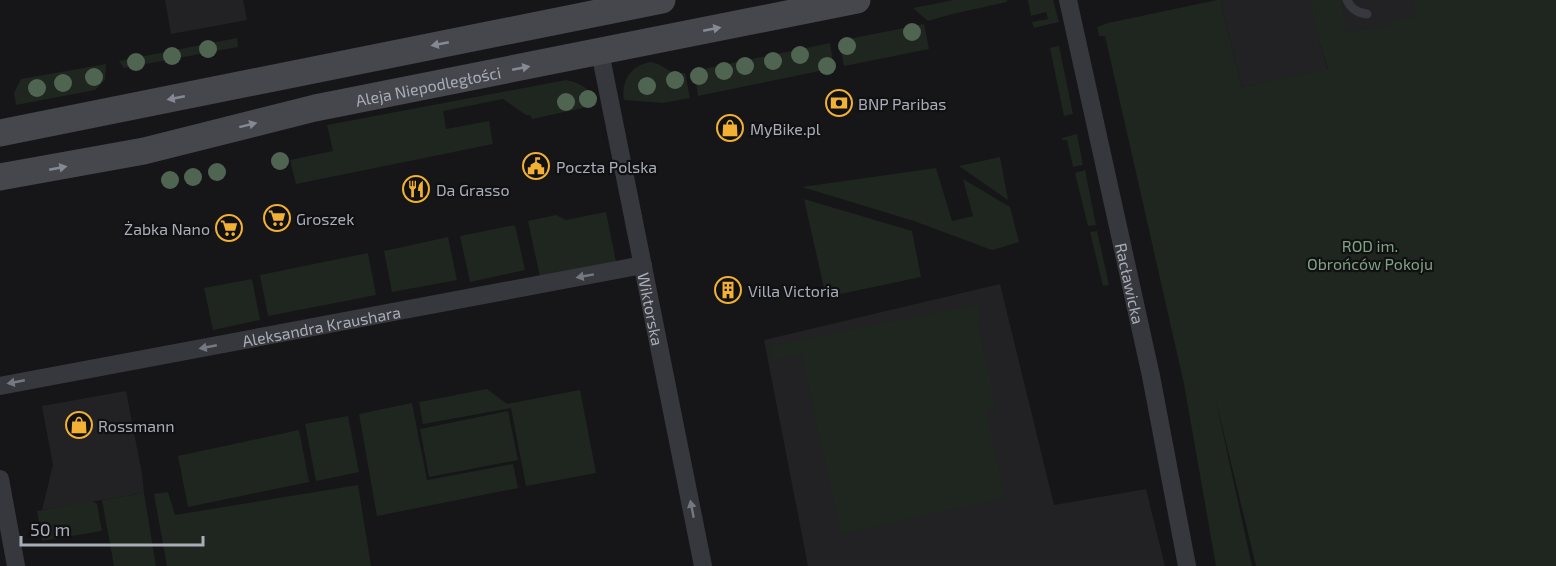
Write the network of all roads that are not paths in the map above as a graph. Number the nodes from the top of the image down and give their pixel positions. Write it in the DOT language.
graph roads {
  1 [pos="662,0"];
  2 [pos="857,0"];
  3 [pos="1068,0"];
  4 [pos="1347,0"];
  5 [pos="579,8"];
  6 [pos="1367,14"];
  7 [pos="600,52"];
  8 [pos="0,133"];
  9 [pos="0,177"];
  10 [pos="643,265"];
  11 [pos="0,386"];
  12 [pos="0,479"];
  13 [pos="16,566"];
  14 [pos="703,566"];
  15 [pos="1187,566"];
  1 -- 5 [label="main road"];
  7 -- 2 [label="main road, Aleja Niepodległości, one-way"];
  3 -- 15 [label="street, Racławicka"];
  4 -- 6 [label="lane"];
  5 -- 8 [label="main road, one-way"];
  9 -- 7 [label="main road, Aleja Niepodległości, one-way"];
  7 -- 10 [label="street, Wiktorska"];
  10 -- 11 [label="street, Aleksandra Kraushara, one-way"];
  14 -- 10 [label="street, Wiktorska, one-way"];
  12 -- 13 [label="street"];
}
